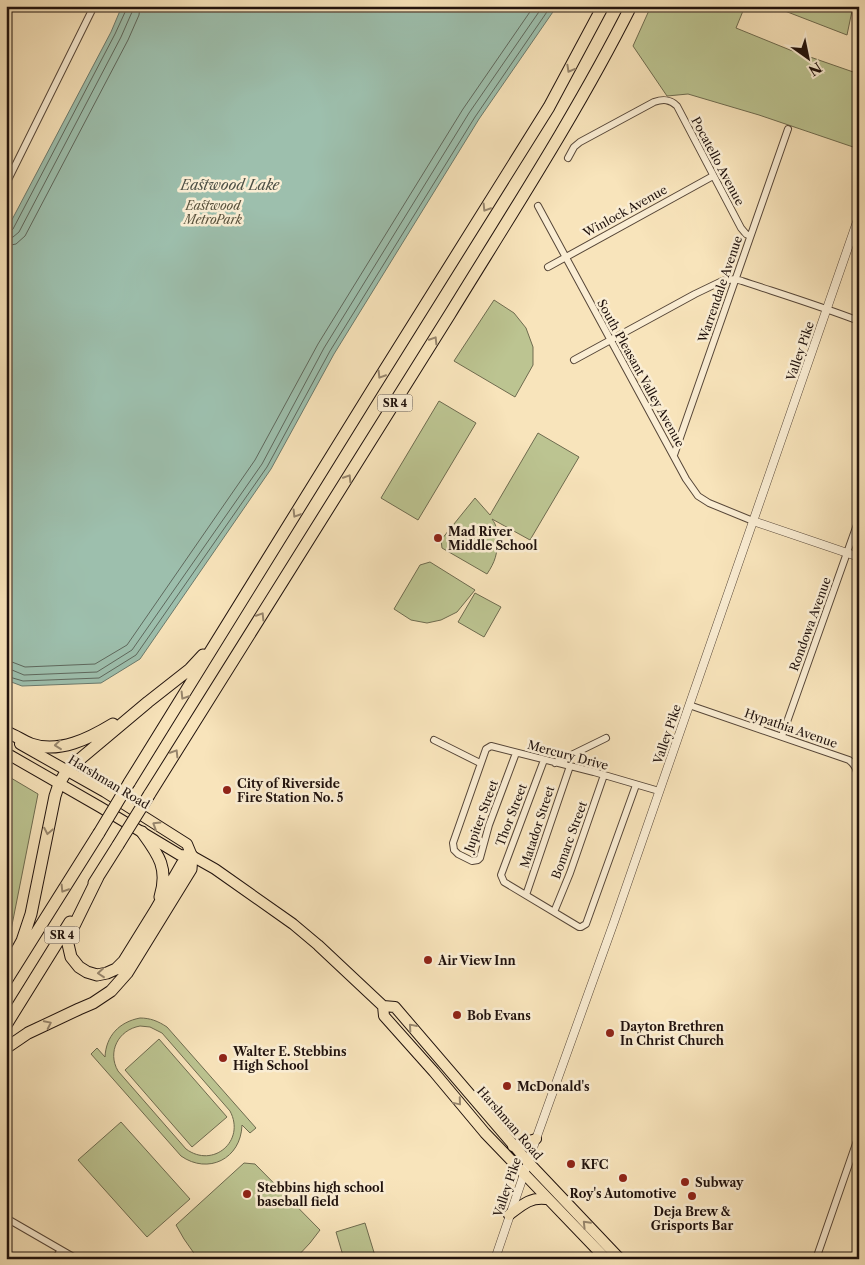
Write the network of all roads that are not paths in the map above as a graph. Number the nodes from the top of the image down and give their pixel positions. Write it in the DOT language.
graph roads {
  1 [pos="94,6"];
  2 [pos="603,6"];
  3 [pos="631,6"];
  4 [pos="788,130"];
  5 [pos="568,158"];
  6 [pos="713,176"];
  7 [pos="6,184"];
  8 [pos="538,206"];
  9 [pos="859,216"];
  10 [pos="750,236"];
  11 [pos="566,257"];
  12 [pos="548,267"];
  13 [pos="735,279"];
  14 [pos="827,309"];
  15 [pos="859,321"];
  16 [pos="611,340"];
  17 [pos="574,360"];
  18 [pos="674,456"];
  19 [pos="859,519"];
  20 [pos="753,521"];
  21 [pos="847,553"];
  22 [pos="859,557"];
  23 [pos="228,625"];
  24 [pos="148,702"];
  25 [pos="689,705"];
  26 [pos="6,734"];
  27 [pos="782,736"];
  28 [pos="606,738"];
  29 [pos="434,740"];
  30 [pos="516,753"];
  31 [pos="6,754"];
  32 [pos="544,760"];
  33 [pos="480,763"];
  34 [pos="555,763"];
  35 [pos="570,766"];
  36 [pos="858,767"];
  37 [pos="67,770"];
  38 [pos="604,775"];
  39 [pos="59,784"];
  40 [pos="636,785"];
  41 [pos="659,791"];
  42 [pos="859,796"];
  43 [pos="142,832"];
  44 [pos="192,856"];
  45 [pos="98,877"];
  46 [pos="526,895"];
  47 [pos="155,911"];
  48 [pos="554,912"];
  49 [pos="6,970"];
  50 [pos="6,981"];
  51 [pos="383,1006"];
  52 [pos="6,1025"];
  53 [pos="6,1048"];
  54 [pos="859,1135"];
  55 [pos="536,1138"];
  56 [pos="514,1146"];
  57 [pos="528,1162"];
  58 [pos="523,1174"];
  59 [pos="546,1199"];
  60 [pos="509,1214"];
  61 [pos="6,1218"];
  62 [pos="61,1250"];
  63 [pos="56,1259"];
  64 [pos="77,1259"];
  65 [pos="494,1259"];
  66 [pos="606,1259"];
  67 [pos="620,1259"];
  68 [pos="816,1259"];
  1 -- 7 [label="street"];
  2 -- 23 [label="highway, SR 4, one-way"];
  45 -- 3 [label="highway, SR 4, one-way, bridge"];
  4 -- 10 [label="street, Warrendale Avenue"];
  5 -- 6 [label="street, Pocatello Avenue"];
  6 -- 10 [label="street, Pocatello Avenue"];
  6 -- 11 [label="street, Winlock Avenue"];
  8 -- 11 [label="street, South Pleasant Valley Avenue"];
  9 -- 14 [label="street, Valley Pike"];
  10 -- 13 [label="street, Warrendale Avenue"];
  11 -- 12 [label="street, Winlock Avenue"];
  11 -- 16 [label="street, South Pleasant Valley Avenue"];
  13 -- 14 [label="street"];
  13 -- 16 [label="street"];
  13 -- 18 [label="street, Warrendale Avenue"];
  14 -- 15 [label="street"];
  14 -- 20 [label="street, Valley Pike"];
  16 -- 17 [label="street"];
  16 -- 18 [label="street, South Pleasant Valley Avenue"];
  18 -- 20 [label="street, South Pleasant Valley Avenue"];
  19 -- 21 [label="street, Rondowa Avenue"];
  20 -- 21 [label="street"];
  20 -- 25 [label="street, Valley Pike"];
  21 -- 22 [label="street"];
  21 -- 27 [label="street, Rondowa Avenue"];
  23 -- 24 [label="highway"];
  23 -- 50 [label="highway, SR 4, one-way, bridge"];
  24 -- 26 [label="highway, one-way"];
  24 -- 37 [label="highway"];
  25 -- 27 [label="street, Hypathia Avenue"];
  25 -- 41 [label="street, Valley Pike"];
  26 -- 37 [label="main road, Harshman Road"];
  27 -- 36 [label="street, Hypathia Avenue"];
  28 -- 34 [label="street"];
  29 -- 33 [label="street"];
  30 -- 32 [label="street, Mercury Drive"];
  30 -- 33 [label="street, Mercury Drive"];
  30 -- 33 [label="street, Jupiter Street"];
  31 -- 39 [label="main road, Harshman Road"];
  32 -- 34 [label="street, Mercury Drive"];
  32 -- 46 [label="street, Thor Street"];
  34 -- 35 [label="street, Mercury Drive"];
  35 -- 38 [label="street, Mercury Drive"];
  35 -- 46 [label="street, Matador Street"];
  36 -- 42 [label="street, Hypathia Avenue"];
  37 -- 39 [label="highway"];
  44 -- 37 [label="main road, Harshman Road, one-way"];
  38 -- 40 [label="street, Mercury Drive"];
  38 -- 48 [label="street, Bomarc Street"];
  39 -- 43 [label="main road, Harshman Road"];
  39 -- 49 [label="highway, one-way"];
  40 -- 41 [label="street, Mercury Drive"];
  40 -- 48 [label="street"];
  41 -- 55 [label="street, Valley Pike"];
  43 -- 44 [label="main road, Harshman Road"];
  43 -- 47 [label="highway"];
  44 -- 47 [label="highway"];
  44 -- 51 [label="main road, Harshman Road"];
  53 -- 44 [label="highway, one-way"];
  47 -- 45 [label="highway, one-way"];
  45 -- 52 [label="highway, SR 4"];
  46 -- 48 [label="street"];
  56 -- 51 [label="main road, Harshman Road, one-way"];
  51 -- 58 [label="main road, Harshman Road, one-way"];
  54 -- 68 [label="street"];
  55 -- 56 [label="main road"];
  55 -- 57 [label="street, Valley Pike"];
  56 -- 57 [label="main road, Harshman Road"];
  57 -- 58 [label="street, Valley Pike"];
  67 -- 57 [label="main road, Harshman Road, one-way"];
  58 -- 59 [label="main road, Harshman Road"];
  58 -- 60 [label="street, Valley Pike"];
  59 -- 60 [label="main road"];
  59 -- 66 [label="main road, Harshman Road"];
  60 -- 65 [label="street, Valley Pike"];
  61 -- 62 [label="street"];
  62 -- 63 [label="street"];
  62 -- 64 [label="street"];
}
